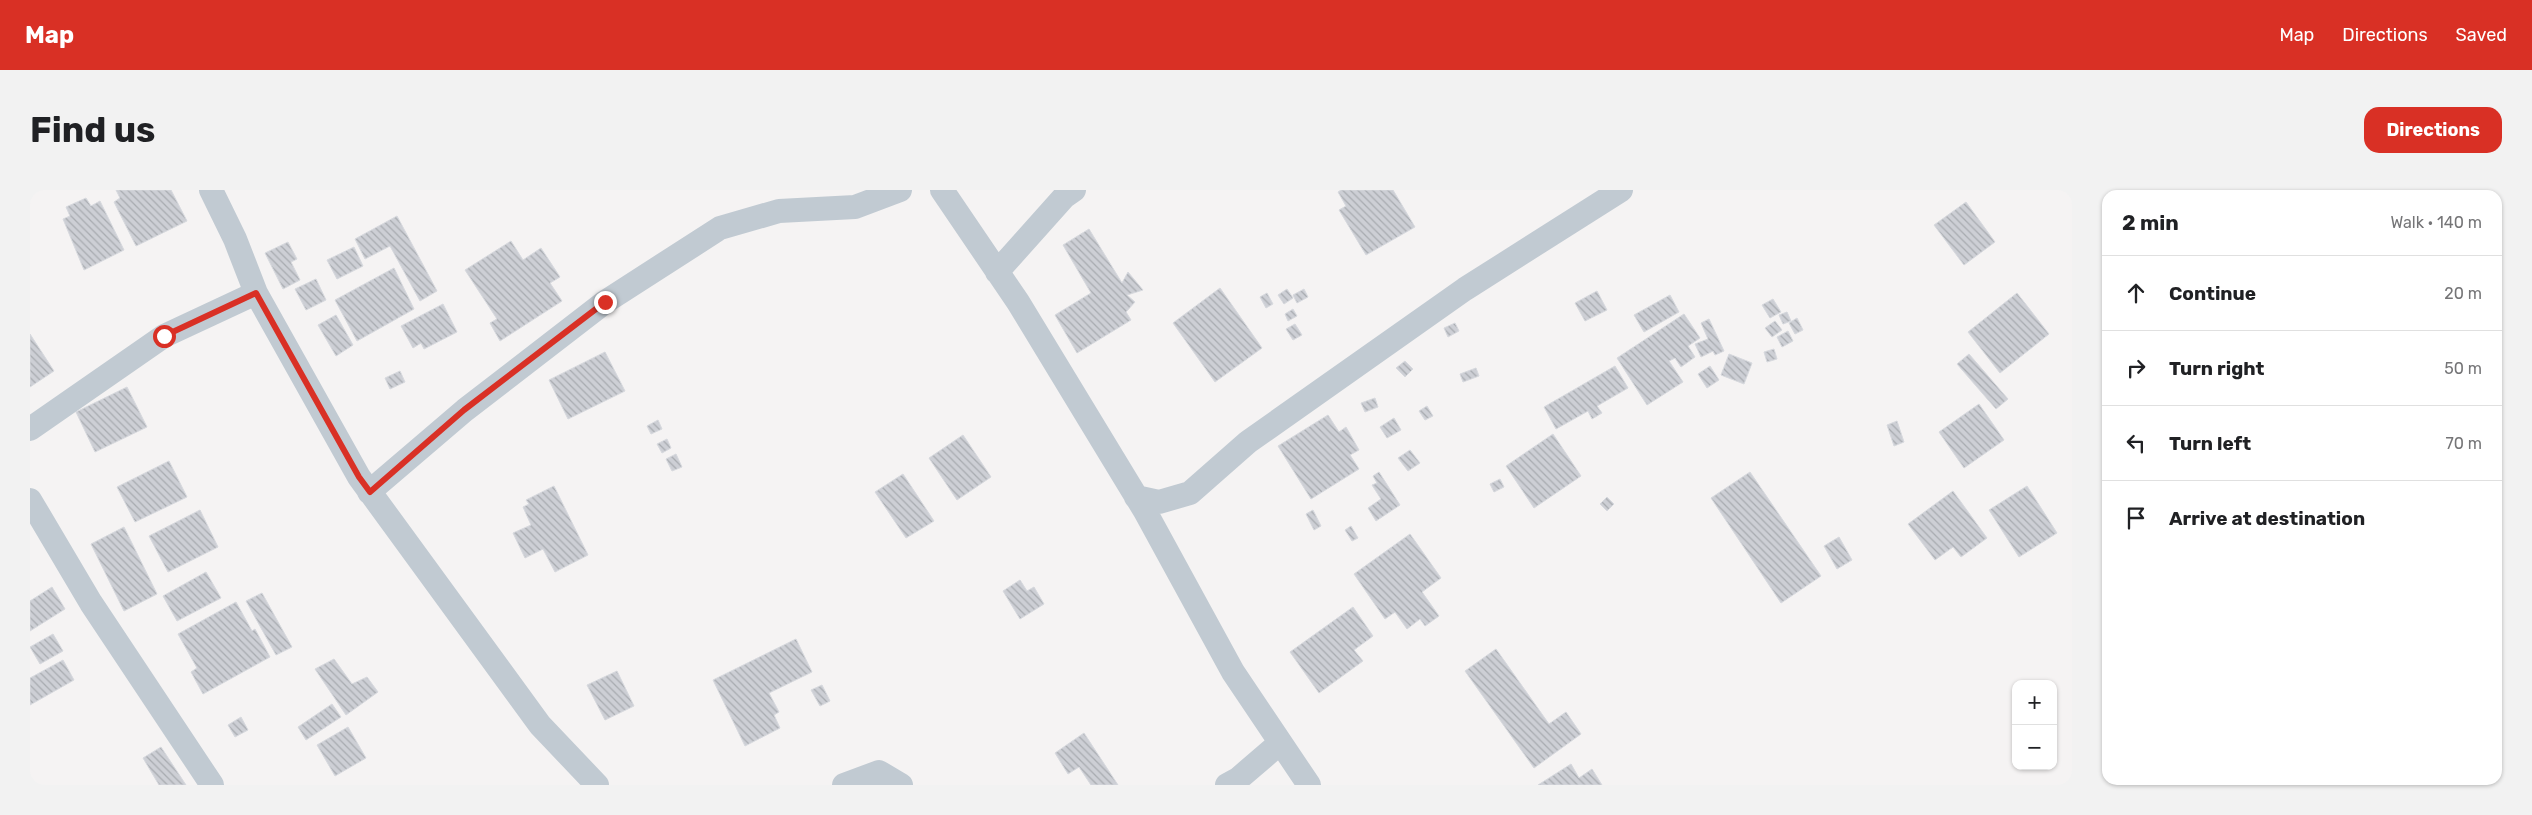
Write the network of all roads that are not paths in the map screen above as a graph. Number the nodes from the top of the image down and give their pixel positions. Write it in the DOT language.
graph roads {
  1 [pos="210,190"];
  2 [pos="900,190"];
  3 [pos="942,190"];
  4 [pos="1074,190"];
  5 [pos="1621,190"];
  6 [pos="997,272"];
  7 [pos="256,293"];
  8 [pos="30,429"];
  9 [pos="370,492"];
  10 [pos="1136,497"];
  11 [pos="30,500"];
  12 [pos="1280,742"];
  13 [pos="212,785"];
  14 [pos="598,785"];
  15 [pos="844,785"];
  16 [pos="902,785"];
  17 [pos="1227,785"];
  18 [pos="1309,785"];
  1 -- 7 [label="street"];
  2 -- 9 [label="street"];
  3 -- 6 [label="street"];
  4 -- 6 [label="street"];
  5 -- 10 [label="street"];
  6 -- 10 [label="street"];
  7 -- 8 [label="street"];
  7 -- 9 [label="street"];
  9 -- 14 [label="street"];
  10 -- 12 [label="street"];
  11 -- 13 [label="street"];
  12 -- 17 [label="street"];
  12 -- 18 [label="street"];
  15 -- 16 [label="street"];
}
